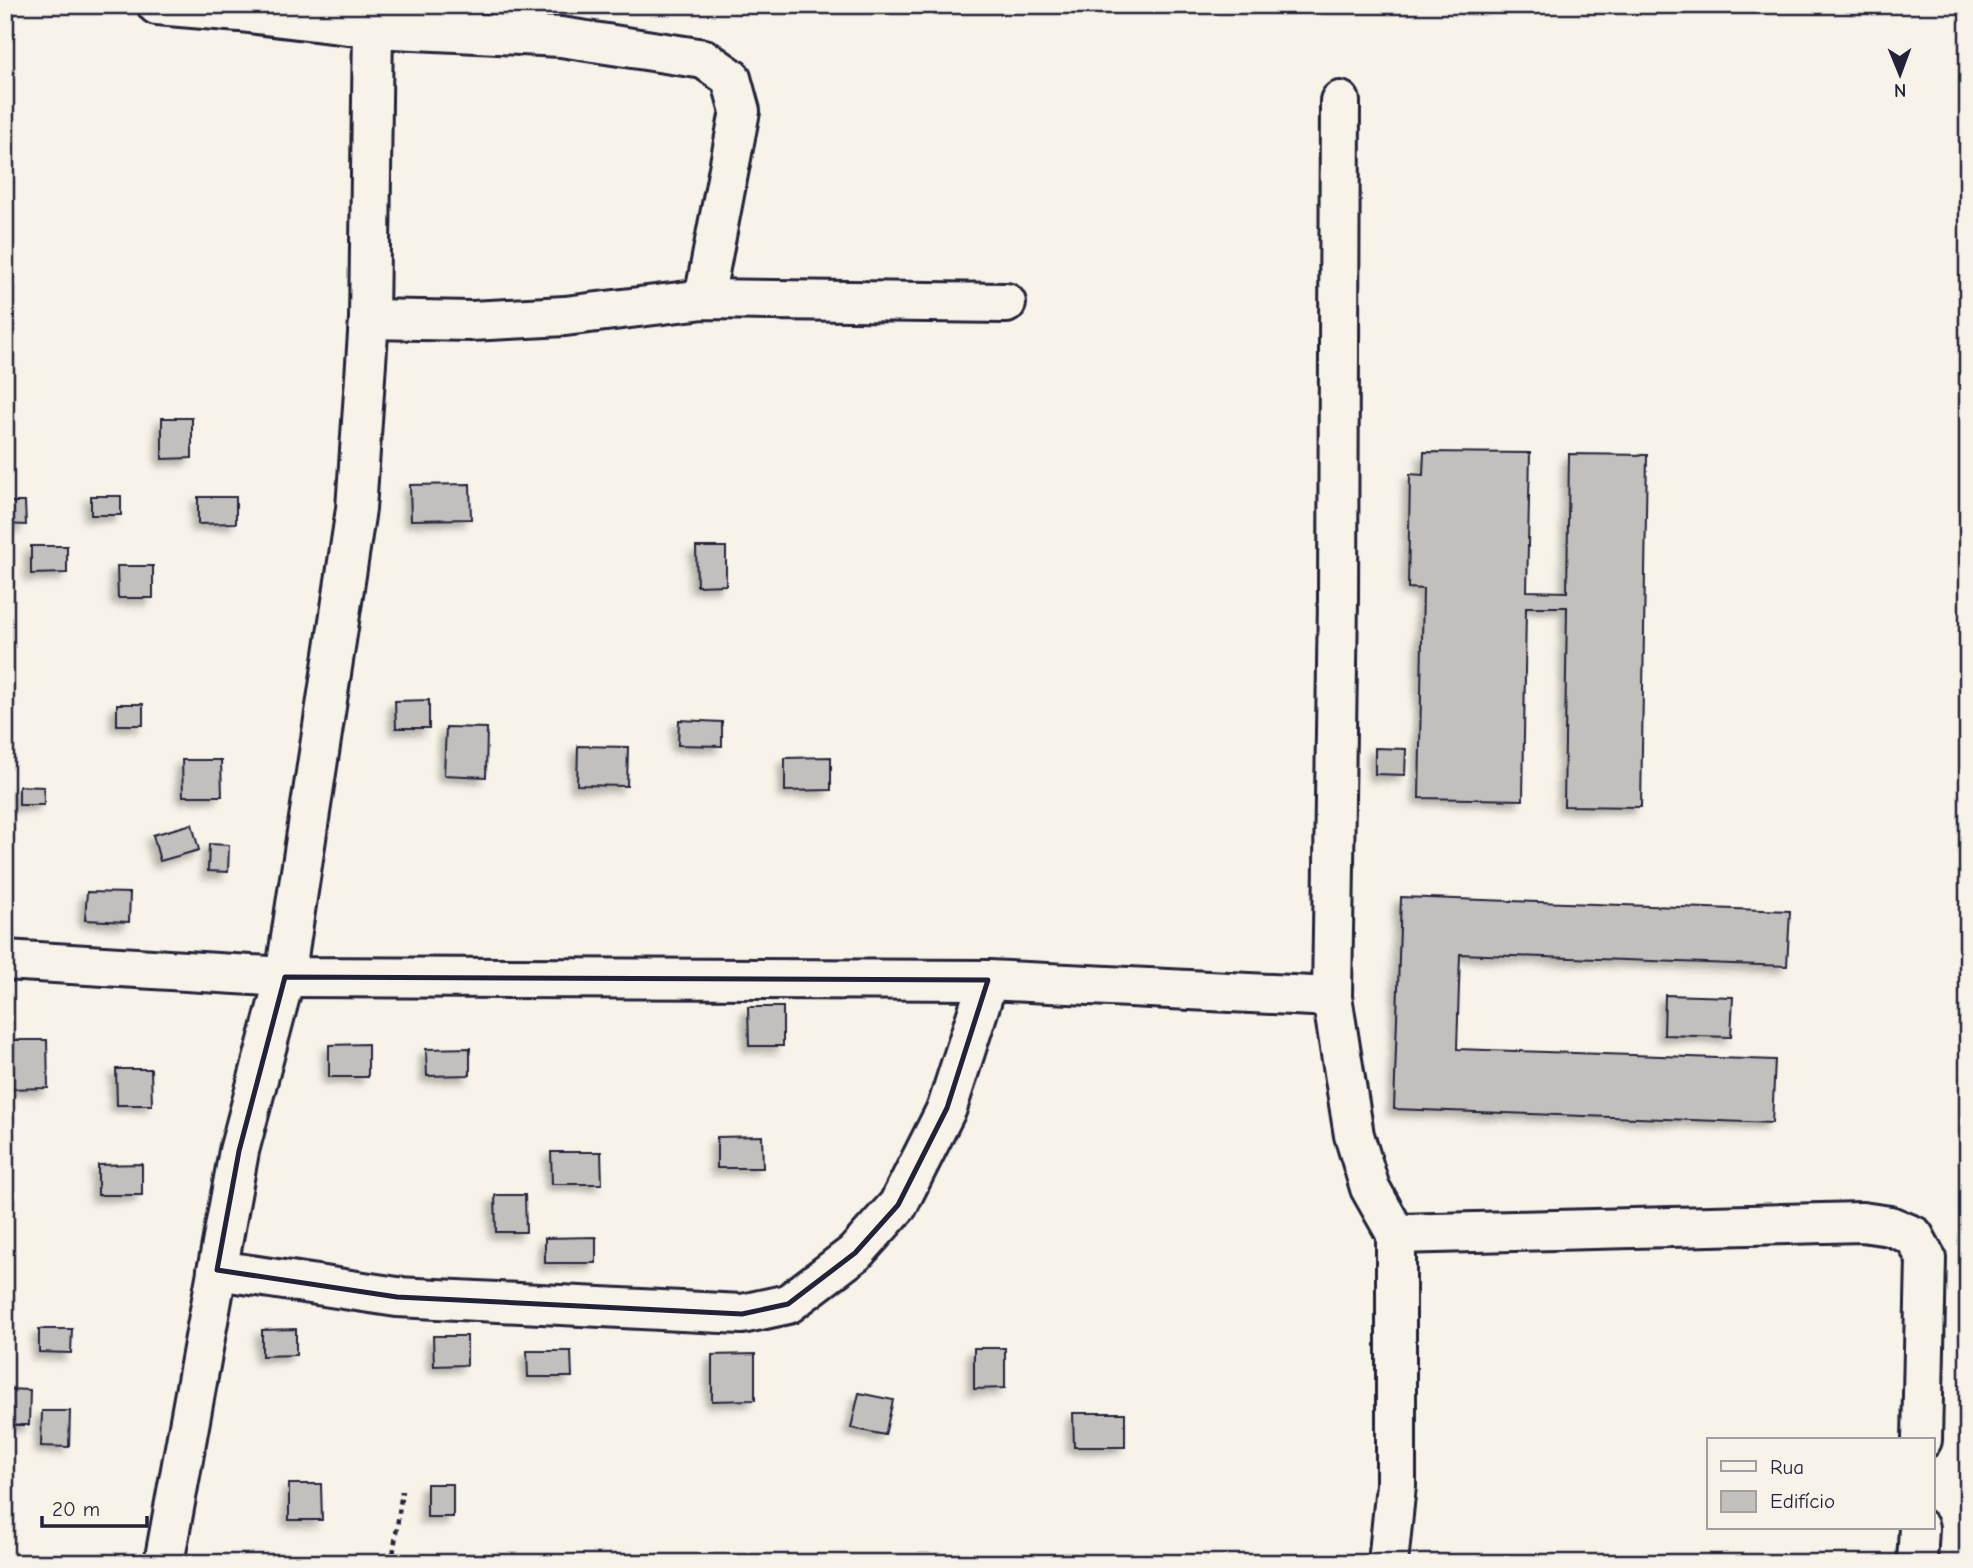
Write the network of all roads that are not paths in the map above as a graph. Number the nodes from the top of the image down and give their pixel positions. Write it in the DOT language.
graph roads {
  1 [pos="157,5"];
  2 [pos="372,17"];
  3 [pos="1340,100"];
  4 [pos="704,299"];
  5 [pos="1006,303"];
  6 [pos="369,319"];
  7 [pos="5,960"];
  8 [pos="285,976"];
  9 [pos="988,980"];
  10 [pos="1332,997"];
  11 [pos="1396,1234"];
  12 [pos="217,1269"];
  13 [pos="1922,1438"];
  14 [pos="1919,1530"];
  15 [pos="164,1563"];
  16 [pos="1388,1563"];
  17 [pos="1917,1563"];
  1 -- 2 [label="street"];
  2 -- 4 [label="street"];
  2 -- 6 [label="street"];
  3 -- 10 [label="street"];
  4 -- 5 [label="street"];
  4 -- 6 [label="street"];
  6 -- 8 [label="street"];
  7 -- 8 [label="street"];
  8 -- 9 [label="street"];
  8 -- 12 [label="street"];
  9 -- 10 [label="street"];
  9 -- 12 [label="street"];
  10 -- 11 [label="street"];
  11 -- 13 [label="street"];
  11 -- 16 [label="street"];
  12 -- 15 [label="street"];
  14 -- 17 [label="street"];
}
